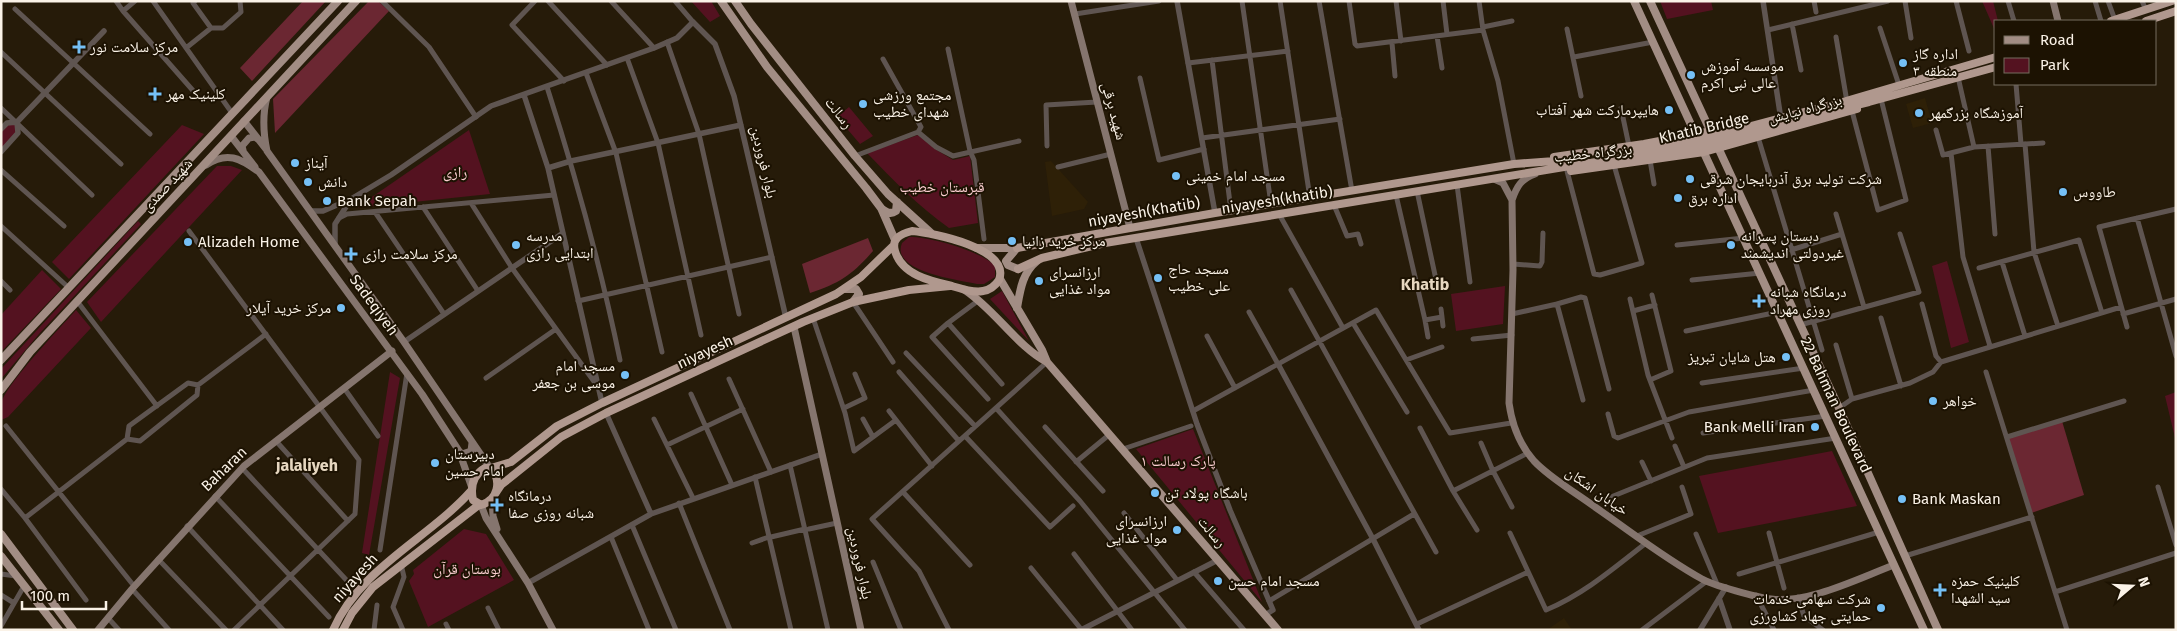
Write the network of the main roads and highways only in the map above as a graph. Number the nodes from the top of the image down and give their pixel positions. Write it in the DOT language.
graph roads {
  1 [pos="338,1"];
  2 [pos="356,1"];
  3 [pos="721,1"];
  4 [pos="735,1"];
  5 [pos="1071,1"];
  6 [pos="1634,1"];
  7 [pos="1650,1"];
  8 [pos="2053,1"];
  9 [pos="2172,1"];
  10 [pos="2176,11"];
  11 [pos="2058,20"];
  12 [pos="2116,20"];
  13 [pos="2149,20"];
  14 [pos="1994,58"];
  15 [pos="1994,68"];
  16 [pos="1867,94"];
  17 [pos="267,97"];
  18 [pos="1869,102"];
  19 [pos="1753,120"];
  20 [pos="244,121"];
  21 [pos="1710,132"];
  22 [pos="1696,134"];
  23 [pos="231,136"];
  24 [pos="1758,136"];
  25 [pos="260,141"];
  26 [pos="1660,141"];
  27 [pos="1644,144"];
  28 [pos="1718,148"];
  29 [pos="244,151"];
  30 [pos="267,151"];
  31 [pos="1704,152"];
  32 [pos="1663,158"];
  33 [pos="1648,160"];
  34 [pos="1542,161"];
  35 [pos="204,167"];
  36 [pos="1544,171"];
  37 [pos="259,172"];
  38 [pos="1494,179"];
  39 [pos="1512,200"];
  40 [pos="897,202"];
  41 [pos="881,208"];
  42 [pos="140,211"];
  43 [pos="152,222"];
  44 [pos="1130,228"];
  45 [pos="931,233"];
  46 [pos="894,243"];
  47 [pos="977,248"];
  48 [pos="1017,248"];
  49 [pos="1042,258"];
  50 [pos="1018,269"];
  51 [pos="1000,277"];
  52 [pos="950,286"];
  53 [pos="844,289"];
  54 [pos="963,289"];
  55 [pos="853,302"];
  56 [pos="1017,308"];
  57 [pos="794,327"];
  58 [pos="392,351"];
  59 [pos="1,360"];
  60 [pos="1047,362"];
  61 [pos="1,390"];
  62 [pos="472,442"];
  63 [pos="459,451"];
  64 [pos="491,468"];
  65 [pos="472,490"];
  66 [pos="494,496"];
  67 [pos="480,505"];
  68 [pos="1,534"];
  69 [pos="498,534"];
  70 [pos="1,556"];
  71 [pos="1894,565"];
  72 [pos="59,630"];
  73 [pos="73,630"];
  74 [pos="98,630"];
  75 [pos="333,630"];
  76 [pos="343,630"];
  77 [pos="553,630"];
  78 [pos="861,630"];
  79 [pos="1278,630"];
  80 [pos="1924,630"];
  81 [pos="1938,630"];
  1 -- 42 [label="main road, شهید صمدی"];
  2 -- 17 [label="main road, شهید صمدی"];
  3 -- 41 [label="main road, رسالت"];
  4 -- 40 [label="main road, رسالت"];
  5 -- 44 [label="main road, شهید برقی"];
  6 -- 22 [label="main road, 22 Bahman Boulevard"];
  7 -- 21 [label="main road, 22 Bahman Boulevard"];
  8 -- 11 [label="main road"];
  9 -- 12 [label="highway"];
  10 -- 13 [label="highway"];
  14 -- 16 [label="highway"];
  15 -- 18 [label="highway"];
  16 -- 19 [label="highway, بزرگراه نیایش"];
  16 -- 34 [label="highway, Khatib Bridge"];
  17 -- 20 [label="main road, شهید صمدی"];
  17 -- 30 [label="main road, Sadeqiyeh"];
  18 -- 24 [label="highway, بزرگراه نیایش"];
  18 -- 36 [label="highway, Khatib Bridge"];
  19 -- 21 [label="highway, بزرگراه نیایش"];
  19 -- 24 [label="highway"];
  20 -- 23 [label="main road, شهید صمدی"];
  20 -- 25 [label="main road"];
  21 -- 22 [label="highway, بزرگراه نیایش"];
  21 -- 28 [label="main road, 22 Bahman Boulevard"];
  22 -- 26 [label="highway, بزرگراه خطیب"];
  22 -- 31 [label="main road, 22 Bahman Boulevard"];
  23 -- 29 [label="main road"];
  23 -- 35 [label="main road, شهید صمدی"];
  24 -- 28 [label="highway, بزرگراه نیایش"];
  25 -- 29 [label="main road"];
  25 -- 30 [label="main road"];
  26 -- 27 [label="highway, بزرگراه خطیب"];
  26 -- 32 [label="highway"];
  27 -- 33 [label="highway"];
  27 -- 34 [label="highway, بزرگراه خطیب"];
  28 -- 31 [label="highway, بزرگراه نیایش"];
  28 -- 81 [label="main road, 22 Bahman Boulevard"];
  29 -- 37 [label="main road"];
  30 -- 62 [label="main road, Sadeqiyeh"];
  31 -- 32 [label="highway, بزرگراه خطیب"];
  31 -- 71 [label="main road, 22 Bahman Boulevard"];
  32 -- 33 [label="highway, بزرگراه خطیب"];
  33 -- 36 [label="highway, بزرگراه خطیب"];
  34 -- 44 [label="highway, niyayesh(Khatib)"];
  35 -- 37 [label="main road, Sadeqiyeh"];
  35 -- 43 [label="main road, شهید صمدی"];
  36 -- 38 [label="highway, niyayesh(khatib)"];
  36 -- 39 [label="main road"];
  37 -- 58 [label="main road, Sadeqiyeh"];
  38 -- 39 [label="main road"];
  38 -- 49 [label="highway, niyayesh(khatib)"];
  39 -- 71 [label="main road, خیابان اشکان"];
  40 -- 41 [label="main road"];
  40 -- 45 [label="main road, رسالت"];
  41 -- 46 [label="main road, رسالت"];
  42 -- 43 [label="main road"];
  42 -- 59 [label="main road, شهید صمدی"];
  43 -- 61 [label="main road, شهید صمدی"];
  44 -- 48 [label="highway, niyayesh(Khatib)"];
  45 -- 46 [label="highway"];
  45 -- 47 [label="highway"];
  46 -- 52 [label="highway"];
  46 -- 53 [label="highway, niyayesh"];
  47 -- 48 [label="main road"];
  47 -- 51 [label="highway"];
  48 -- 50 [label="main road"];
  49 -- 50 [label="highway, niyayesh(khatib)"];
  49 -- 56 [label="main road"];
  50 -- 51 [label="main road"];
  51 -- 54 [label="highway"];
  51 -- 56 [label="main road, رسالت"];
  52 -- 54 [label="highway"];
  52 -- 55 [label="highway, niyayesh"];
  53 -- 55 [label="main road"];
  53 -- 64 [label="highway, niyayesh"];
  54 -- 60 [label="main road, رسالت"];
  55 -- 57 [label="highway, niyayesh"];
  56 -- 60 [label="main road, رسالت"];
  57 -- 66 [label="highway, niyayesh"];
  57 -- 78 [label="main road, بلوار فروردین"];
  58 -- 63 [label="main road, Sadeqiyeh"];
  58 -- 74 [label="main road, Baharan"];
  60 -- 79 [label="main road, رسالت"];
  62 -- 63 [label="main road"];
  62 -- 64 [label="main road, Sadeqiyeh"];
  63 -- 65 [label="main road, Sadeqiyeh"];
  64 -- 65 [label="highway"];
  64 -- 66 [label="highway"];
  65 -- 67 [label="highway"];
  65 -- 75 [label="highway, niyayesh"];
  66 -- 67 [label="highway"];
  66 -- 69 [label="main road"];
  67 -- 69 [label="main road"];
  67 -- 76 [label="highway, niyayesh"];
  68 -- 73 [label="main road"];
  69 -- 77 [label="main road"];
  70 -- 72 [label="main road"];
  71 -- 80 [label="main road, 22 Bahman Boulevard"];
}
